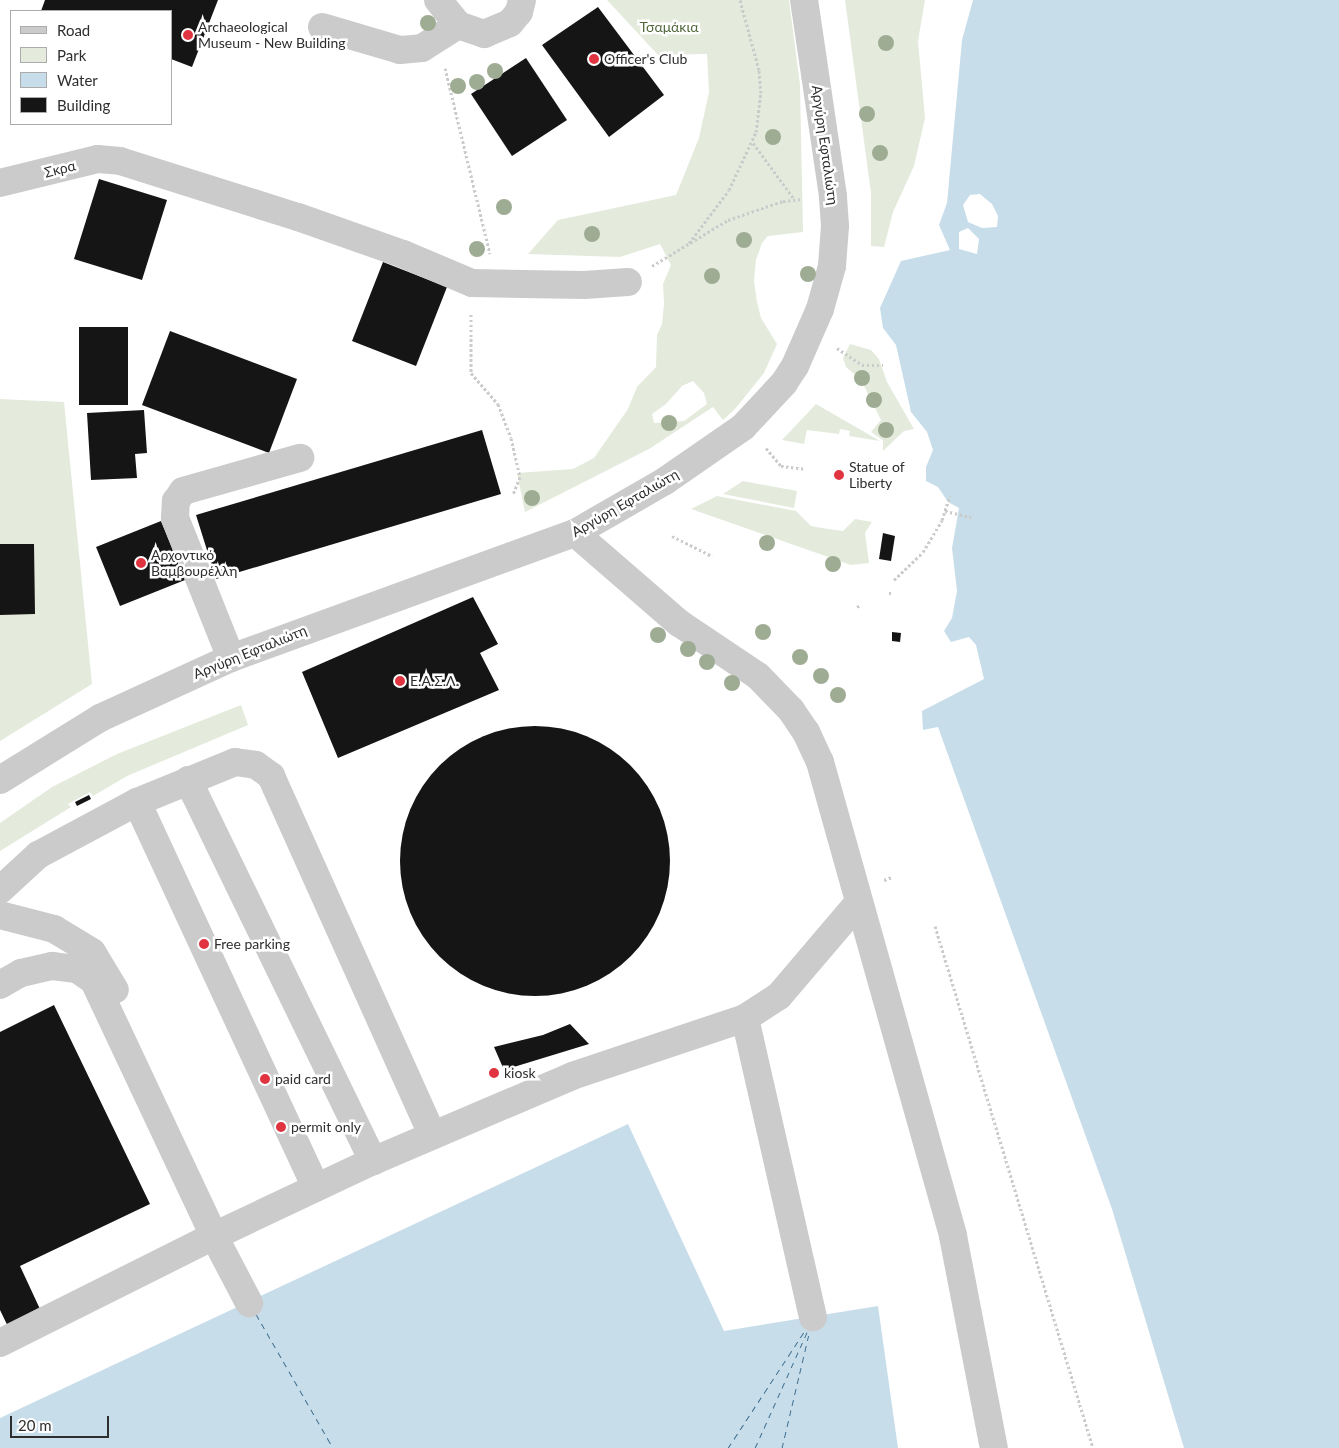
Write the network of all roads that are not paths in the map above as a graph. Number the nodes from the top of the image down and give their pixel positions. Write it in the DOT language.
graph roads {
  1 [pos="438,0"];
  2 [pos="522,0"];
  3 [pos="804,0"];
  4 [pos="322,27"];
  5 [pos="448,32"];
  6 [pos="0,183"];
  7 [pos="628,282"];
  8 [pos="300,458"];
  9 [pos="574,533"];
  10 [pos="231,658"];
  11 [pos="0,780"];
  12 [pos="188,780"];
  13 [pos="137,802"];
  14 [pos="0,890"];
  15 [pos="858,902"];
  16 [pos="0,915"];
  17 [pos="0,985"];
  18 [pos="745,1018"];
  19 [pos="432,1136"];
  20 [pos="373,1161"];
  21 [pos="316,1187"];
  22 [pos="223,1231"];
  23 [pos="249,1303"];
  24 [pos="813,1318"];
  25 [pos="0,1343"];
  26 [pos="994,1448"];
  1 -- 5 [label="street"];
  2 -- 5 [label="street"];
  3 -- 9 [label="street, Αργύρη Εφταλιώτη"];
  4 -- 5 [label="street"];
  6 -- 7 [label="street, Σκρα"];
  8 -- 10 [label="street"];
  9 -- 10 [label="street, Αργύρη Εφταλιώτη"];
  9 -- 15 [label="street"];
  10 -- 11 [label="street, Αργύρη Εφταλιώτη"];
  12 -- 13 [label="street"];
  12 -- 19 [label="street"];
  12 -- 20 [label="street"];
  13 -- 14 [label="street"];
  13 -- 21 [label="street"];
  15 -- 18 [label="street"];
  15 -- 26 [label="street"];
  16 -- 22 [label="street"];
  17 -- 22 [label="street"];
  18 -- 19 [label="street"];
  18 -- 24 [label="street"];
  19 -- 20 [label="street"];
  20 -- 21 [label="street"];
  21 -- 22 [label="street"];
  22 -- 23 [label="street"];
  22 -- 25 [label="street"];
}
